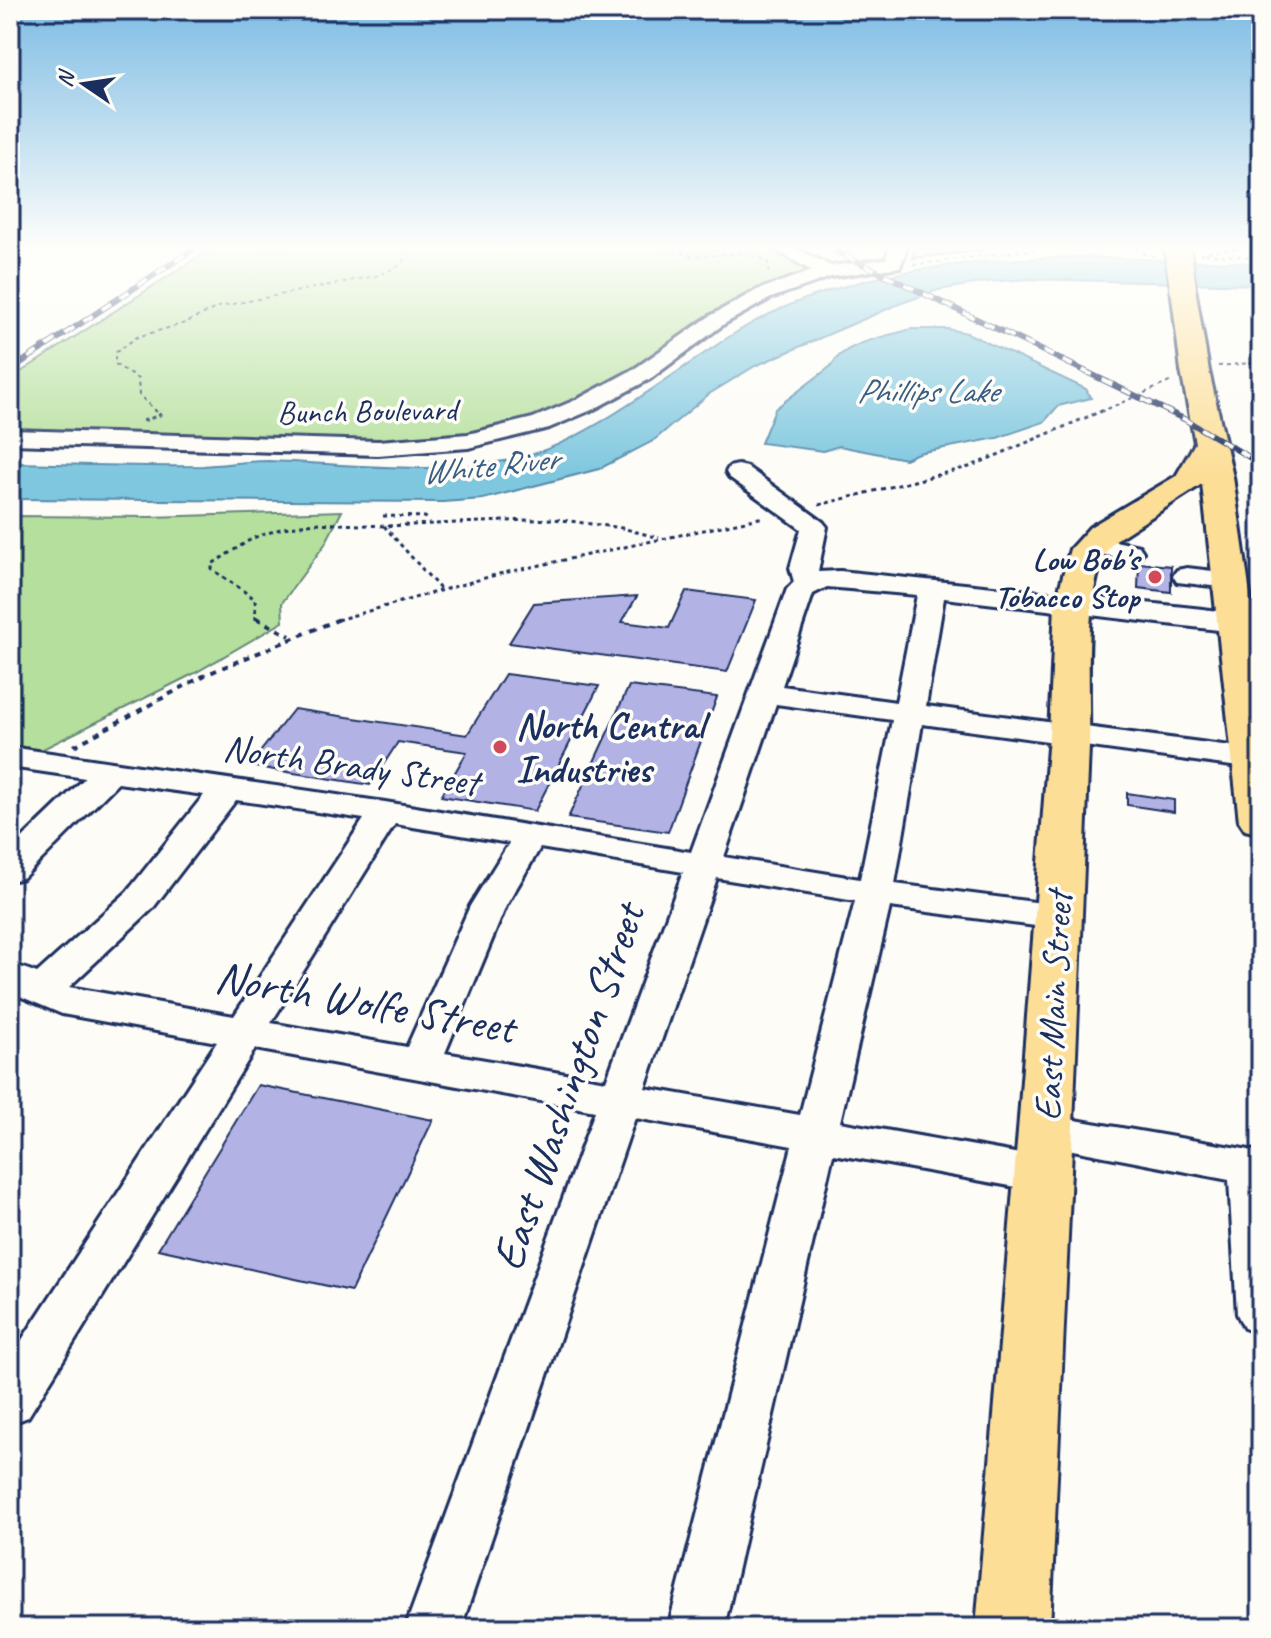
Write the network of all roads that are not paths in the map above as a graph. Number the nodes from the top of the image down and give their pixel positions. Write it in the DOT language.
graph roads {
  1 [pos="717,322"];
  2 [pos="1189,322"];
  3 [pos="10,437"];
  4 [pos="1209,445"];
  5 [pos="738,472"];
  6 [pos="1148,507"];
  7 [pos="1221,515"];
  8 [pos="1091,544"];
  9 [pos="1130,552"];
  10 [pos="1187,576"];
  11 [pos="1229,580"];
  12 [pos="808,584"];
  13 [pos="932,589"];
  14 [pos="1073,605"];
  15 [pos="1247,624"];
  16 [pos="762,693"];
  17 [pos="910,713"];
  18 [pos="1069,735"];
  19 [pos="10,757"];
  20 [pos="1257,760"];
  21 [pos="110,772"];
  22 [pos="227,789"];
  23 [pos="385,812"];
  24 [pos="1261,821"];
  25 [pos="531,835"];
  26 [pos="702,862"];
  27 [pos="10,870"];
  28 [pos="875,893"];
  29 [pos="1058,917"];
  30 [pos="10,976"];
  31 [pos="49,991"];
  32 [pos="247,1031"];
  33 [pos="421,1062"];
  34 [pos="619,1097"];
  35 [pos="816,1137"];
  36 [pos="1045,1153"];
  37 [pos="1256,1168"];
  38 [pos="1261,1314"];
  39 [pos="10,1401"];
  40 [pos="433,1628"];
  41 [pos="696,1628"];
  42 [pos="1013,1628"];
  1 -- 3 [label="street, Bunch Boulevard"];
  2 -- 4 [label="main road, bridge"];
  4 -- 6 [label="main road"];
  4 -- 7 [label="main road"];
  5 -- 12 [label="street"];
  6 -- 7 [label="main road"];
  6 -- 8 [label="main road"];
  7 -- 11 [label="main road"];
  8 -- 9 [label="street"];
  8 -- 14 [label="main road, East Main Street"];
  10 -- 11 [label="street"];
  11 -- 15 [label="main road"];
  12 -- 13 [label="street"];
  12 -- 16 [label="street, East Washington Street"];
  13 -- 14 [label="street"];
  13 -- 17 [label="street"];
  14 -- 15 [label="street"];
  14 -- 18 [label="main road, East Main Street"];
  15 -- 20 [label="main road"];
  16 -- 17 [label="street"];
  16 -- 26 [label="street, East Washington Street"];
  17 -- 18 [label="street"];
  17 -- 28 [label="street"];
  18 -- 20 [label="street"];
  18 -- 29 [label="main road, East Main Street"];
  19 -- 21 [label="street, North Brady Street"];
  20 -- 24 [label="main road"];
  21 -- 22 [label="street, North Brady Street"];
  21 -- 27 [label="street"];
  22 -- 23 [label="street, North Brady Street"];
  22 -- 31 [label="street"];
  23 -- 25 [label="street, North Brady Street"];
  23 -- 32 [label="street"];
  25 -- 26 [label="street, North Brady Street"];
  25 -- 33 [label="street"];
  26 -- 28 [label="street, North Brady Street"];
  26 -- 34 [label="street, East Washington Street"];
  28 -- 29 [label="street, North Brady Street"];
  28 -- 35 [label="street"];
  29 -- 36 [label="main road, East Main Street"];
  30 -- 31 [label="street, North Wolfe Street"];
  31 -- 32 [label="street, North Wolfe Street"];
  32 -- 33 [label="street, North Wolfe Street"];
  32 -- 39 [label="street"];
  33 -- 34 [label="street, North Wolfe Street"];
  34 -- 35 [label="street, North Wolfe Street"];
  34 -- 40 [label="street, East Washington Street"];
  35 -- 36 [label="street, North Wolfe Street"];
  35 -- 41 [label="street"];
  36 -- 37 [label="street, North Wolfe Street"];
  36 -- 42 [label="main road, East Main Street"];
  37 -- 38 [label="street"];
}
